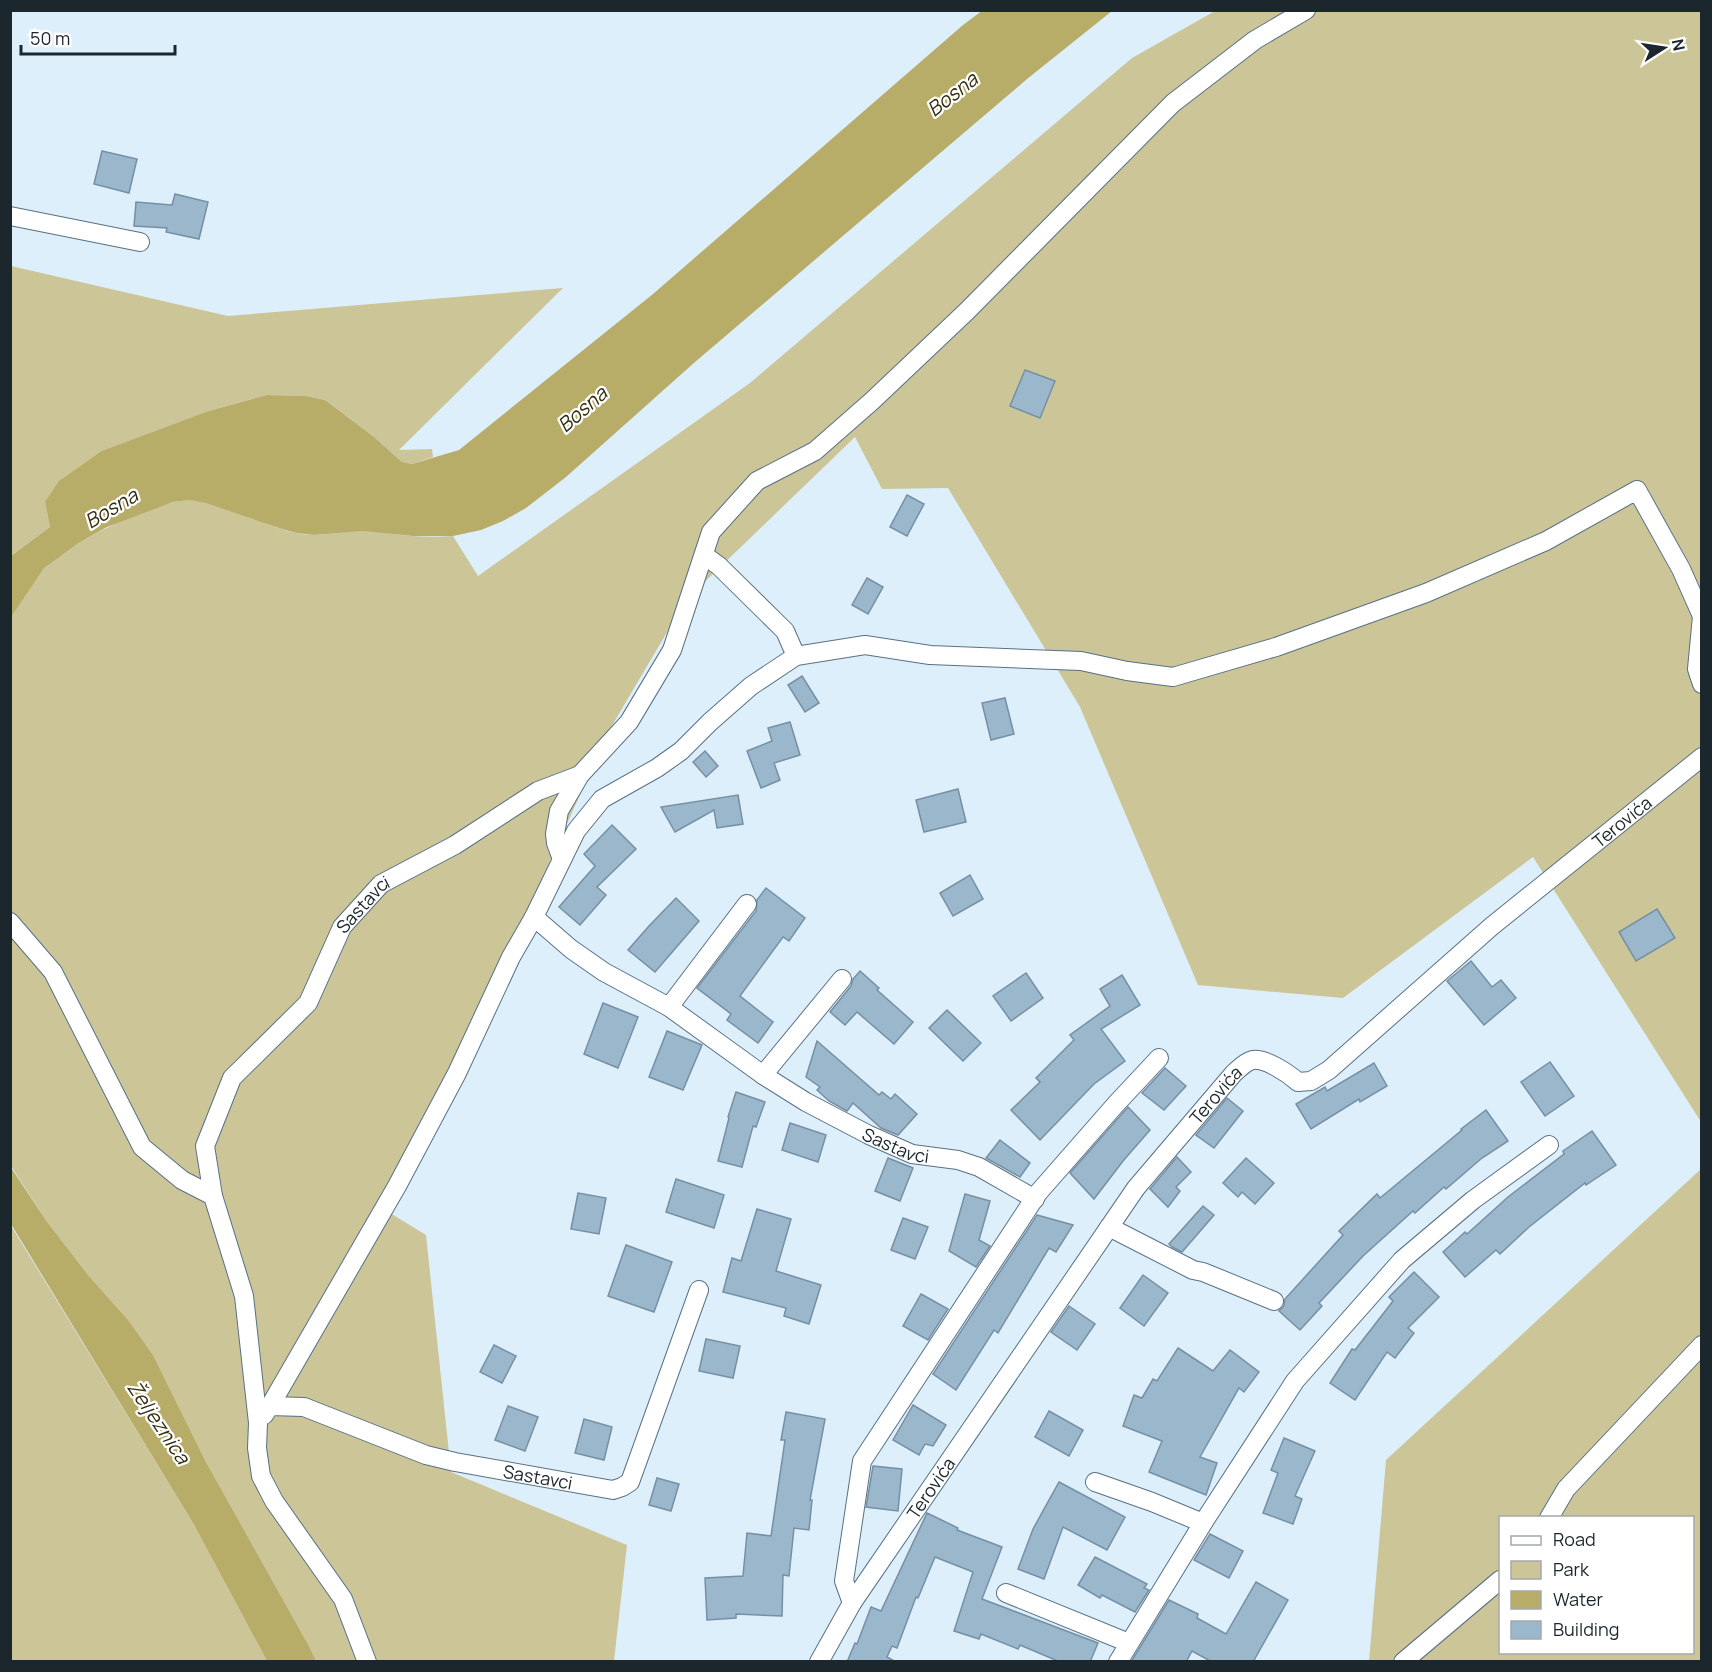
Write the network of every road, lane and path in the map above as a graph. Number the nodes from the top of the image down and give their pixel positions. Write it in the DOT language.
graph roads {
  1 [pos="1306,10"];
  2 [pos="10,216"];
  3 [pos="140,243"];
  4 [pos="704,555"];
  5 [pos="1701,616"];
  6 [pos="796,657"];
  7 [pos="1701,684"];
  8 [pos="1701,757"];
  9 [pos="580,775"];
  10 [pos="562,859"];
  11 [pos="747,904"];
  12 [pos="534,917"];
  13 [pos="10,922"];
  14 [pos="842,979"];
  15 [pos="669,1007"];
  16 [pos="1159,1058"];
  17 [pos="763,1075"];
  18 [pos="1550,1145"];
  19 [pos="213,1196"];
  20 [pos="1035,1199"];
  21 [pos="1109,1227"];
  22 [pos="699,1290"];
  23 [pos="1274,1301"];
  24 [pos="1701,1345"];
  25 [pos="270,1406"];
  26 [pos="258,1423"];
  27 [pos="1095,1482"];
  28 [pos="1550,1516"];
  29 [pos="1203,1523"];
  30 [pos="1499,1581"];
  31 [pos="1006,1593"];
  32 [pos="852,1603"];
  33 [pos="1129,1643"];
  34 [pos="367,1662"];
  35 [pos="819,1662"];
  36 [pos="1118,1662"];
  37 [pos="1403,1662"];
  1 -- 4 [label="street"];
  2 -- 3 [label="street"];
  4 -- 6 [label="street"];
  4 -- 9 [label="street"];
  5 -- 6 [label="street"];
  5 -- 7 [label="street"];
  6 -- 10 [label="street"];
  8 -- 21 [label="street, Terovića"];
  9 -- 10 [label="street"];
  9 -- 19 [label="street, Sastavci"];
  10 -- 12 [label="street"];
  11 -- 15 [label="street"];
  12 -- 15 [label="street, Sastavci"];
  12 -- 25 [label="street"];
  13 -- 19 [label="street"];
  14 -- 17 [label="street"];
  15 -- 17 [label="street, Sastavci"];
  16 -- 20 [label="street"];
  17 -- 20 [label="street, Sastavci"];
  18 -- 29 [label="street"];
  19 -- 26 [label="street, Sastavci"];
  20 -- 32 [label="street"];
  21 -- 23 [label="street"];
  21 -- 32 [label="street, Terovića"];
  22 -- 25 [label="street, Sastavci"];
  24 -- 28 [label="street"];
  25 -- 26 [label="street"];
  26 -- 34 [label="street, Sastavci"];
  27 -- 29 [label="street"];
  29 -- 33 [label="street"];
  30 -- 37 [label="street"];
  31 -- 33 [label="street"];
  32 -- 35 [label="street, Terovića"];
  33 -- 36 [label="street"];
}
